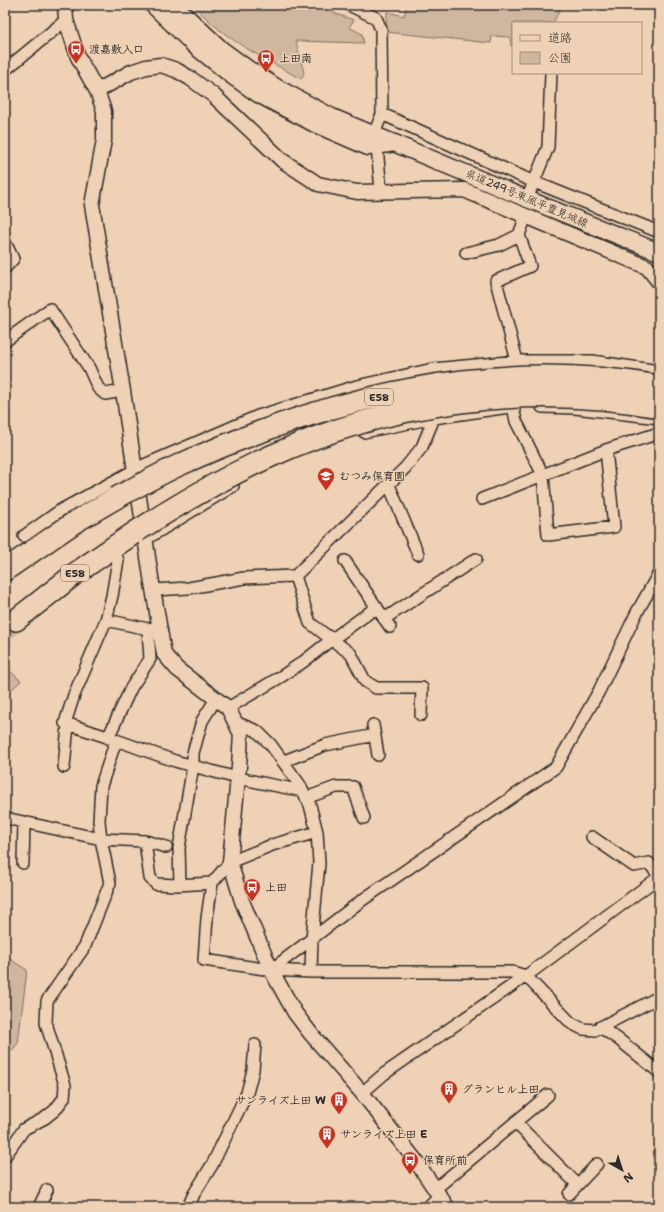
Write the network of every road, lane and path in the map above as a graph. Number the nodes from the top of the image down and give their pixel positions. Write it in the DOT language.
graph roads {
  1 [pos="65,5"];
  2 [pos="153,5"];
  3 [pos="174,5"];
  4 [pos="349,5"];
  5 [pos="66,20"];
  6 [pos="5,70"];
  7 [pos="551,74"];
  8 [pos="97,91"];
  9 [pos="382,114"];
  10 [pos="375,140"];
  11 [pos="534,182"];
  12 [pos="381,191"];
  13 [pos="527,199"];
  14 [pos="526,216"];
  15 [pos="659,232"];
  16 [pos="519,235"];
  17 [pos="5,242"];
  18 [pos="659,252"];
  19 [pos="466,253"];
  20 [pos="5,268"];
  21 [pos="659,282"];
  22 [pos="5,341"];
  23 [pos="517,361"];
  24 [pos="659,371"];
  25 [pos="659,386"];
  26 [pos="123,391"];
  27 [pos="512,407"];
  28 [pos="659,407"];
  29 [pos="434,418"];
  30 [pos="659,418"];
  31 [pos="659,433"];
  32 [pos="606,450"];
  33 [pos="135,469"];
  34 [pos="543,475"];
  35 [pos="389,484"];
  36 [pos="482,499"];
  37 [pos="141,535"];
  38 [pos="24,536"];
  39 [pos="418,554"];
  40 [pos="476,559"];
  41 [pos="118,560"];
  42 [pos="345,561"];
  43 [pos="5,570"];
  44 [pos="659,573"];
  45 [pos="295,576"];
  46 [pos="153,590"];
  47 [pos="377,607"];
  48 [pos="16,620"];
  49 [pos="106,620"];
  50 [pos="154,628"];
  51 [pos="331,640"];
  52 [pos="216,699"];
  53 [pos="228,708"];
  54 [pos="421,715"];
  55 [pos="234,722"];
  56 [pos="68,725"];
  57 [pos="112,739"];
  58 [pos="378,755"];
  59 [pos="284,761"];
  60 [pos="194,766"];
  61 [pos="64,767"];
  62 [pos="237,778"];
  63 [pos="305,794"];
  64 [pos="5,818"];
  65 [pos="364,818"];
  66 [pos="24,822"];
  67 [pos="317,832"];
  68 [pos="592,837"];
  69 [pos="101,839"];
  70 [pos="145,842"];
  71 [pos="166,847"];
  72 [pos="230,862"];
  73 [pos="23,864"];
  74 [pos="659,876"];
  75 [pos="212,883"];
  76 [pos="180,885"];
  77 [pos="312,939"];
  78 [pos="271,970"];
  79 [pos="311,972"];
  80 [pos="526,976"];
  81 [pos="659,997"];
  82 [pos="600,1027"];
  83 [pos="256,1045"];
  84 [pos="659,1072"];
  85 [pos="362,1093"];
  86 [pos="548,1096"];
  87 [pos="516,1123"];
  88 [pos="5,1156"];
  89 [pos="597,1164"];
  90 [pos="577,1184"];
  91 [pos="47,1190"];
  92 [pos="569,1194"];
  93 [pos="440,1198"];
  94 [pos="39,1207"];
  95 [pos="188,1207"];
  96 [pos="428,1207"];
  1 -- 5 [label="street"];
  2 -- 10 [label="main road, 県道249号東風平豊見城線"];
  3 -- 10 [label="main road"];
  4 -- 9 [label="street"];
  5 -- 6 [label="street"];
  5 -- 8 [label="street"];
  7 -- 11 [label="street"];
  8 -- 12 [label="street"];
  8 -- 26 [label="street"];
  9 -- 10 [label="street"];
  9 -- 11 [label="street"];
  10 -- 12 [label="street"];
  10 -- 13 [label="main road, 県道249号東風平豊見城線"];
  11 -- 13 [label="street"];
  11 -- 15 [label="street"];
  12 -- 14 [label="street"];
  13 -- 18 [label="main road, 県道249号東風平豊見城線"];
  14 -- 16 [label="street"];
  14 -- 21 [label="street"];
  16 -- 19 [label="street"];
  16 -- 23 [label="street"];
  17 -- 20 [label="street"];
  22 -- 26 [label="street"];
  23 -- 24 [label="street"];
  23 -- 27 [label="street"];
  23 -- 33 [label="street"];
  25 -- 43 [label="highway, E58, bridge"];
  26 -- 33 [label="street"];
  27 -- 29 [label="street"];
  27 -- 30 [label="street"];
  27 -- 34 [label="street"];
  28 -- 37 [label="highway, E58, bridge"];
  29 -- 35 [label="street"];
  29 -- 37 [label="street"];
  31 -- 32 [label="street"];
  32 -- 34 [label="street"];
  32 -- 34 [label="street"];
  33 -- 37 [label="street"];
  33 -- 38 [label="street"];
  34 -- 36 [label="street"];
  35 -- 39 [label="street"];
  35 -- 45 [label="street"];
  37 -- 46 [label="street"];
  37 -- 48 [label="highway, E58"];
  40 -- 47 [label="street"];
  41 -- 49 [label="street"];
  42 -- 47 [label="street"];
  44 -- 77 [label="street"];
  45 -- 46 [label="street"];
  45 -- 51 [label="street"];
  46 -- 50 [label="street"];
  47 -- 51 [label="street"];
  49 -- 50 [label="street"];
  49 -- 56 [label="street"];
  50 -- 52 [label="street"];
  50 -- 57 [label="street"];
  51 -- 53 [label="street"];
  51 -- 54 [label="street"];
  52 -- 53 [label="street"];
  52 -- 60 [label="street"];
  53 -- 55 [label="street"];
  55 -- 59 [label="street"];
  55 -- 62 [label="street"];
  56 -- 57 [label="street"];
  56 -- 61 [label="street"];
  57 -- 60 [label="street"];
  57 -- 69 [label="street"];
  58 -- 59 [label="street"];
  59 -- 63 [label="street"];
  60 -- 62 [label="street"];
  60 -- 76 [label="street"];
  62 -- 63 [label="street"];
  62 -- 72 [label="street"];
  63 -- 65 [label="street"];
  63 -- 67 [label="street"];
  64 -- 66 [label="street"];
  66 -- 69 [label="street"];
  66 -- 73 [label="street"];
  67 -- 72 [label="street"];
  67 -- 77 [label="street"];
  68 -- 74 [label="street"];
  69 -- 70 [label="street"];
  69 -- 88 [label="street"];
  70 -- 71 [label="street"];
  70 -- 76 [label="street"];
  72 -- 75 [label="street"];
  72 -- 78 [label="street"];
  74 -- 80 [label="street"];
  75 -- 76 [label="street"];
  75 -- 78 [label="street"];
  77 -- 78 [label="street"];
  77 -- 79 [label="street"];
  78 -- 79 [label="street"];
  78 -- 85 [label="street"];
  79 -- 80 [label="street"];
  80 -- 82 [label="street"];
  80 -- 85 [label="street"];
  81 -- 82 [label="street"];
  82 -- 84 [label="street"];
  83 -- 95 [label="street"];
  85 -- 93 [label="street"];
  86 -- 87 [label="street"];
  87 -- 90 [label="street"];
  87 -- 93 [label="street"];
  89 -- 90 [label="street"];
  90 -- 92 [label="street"];
  91 -- 94 [label="street"];
  93 -- 96 [label="street"];
}
